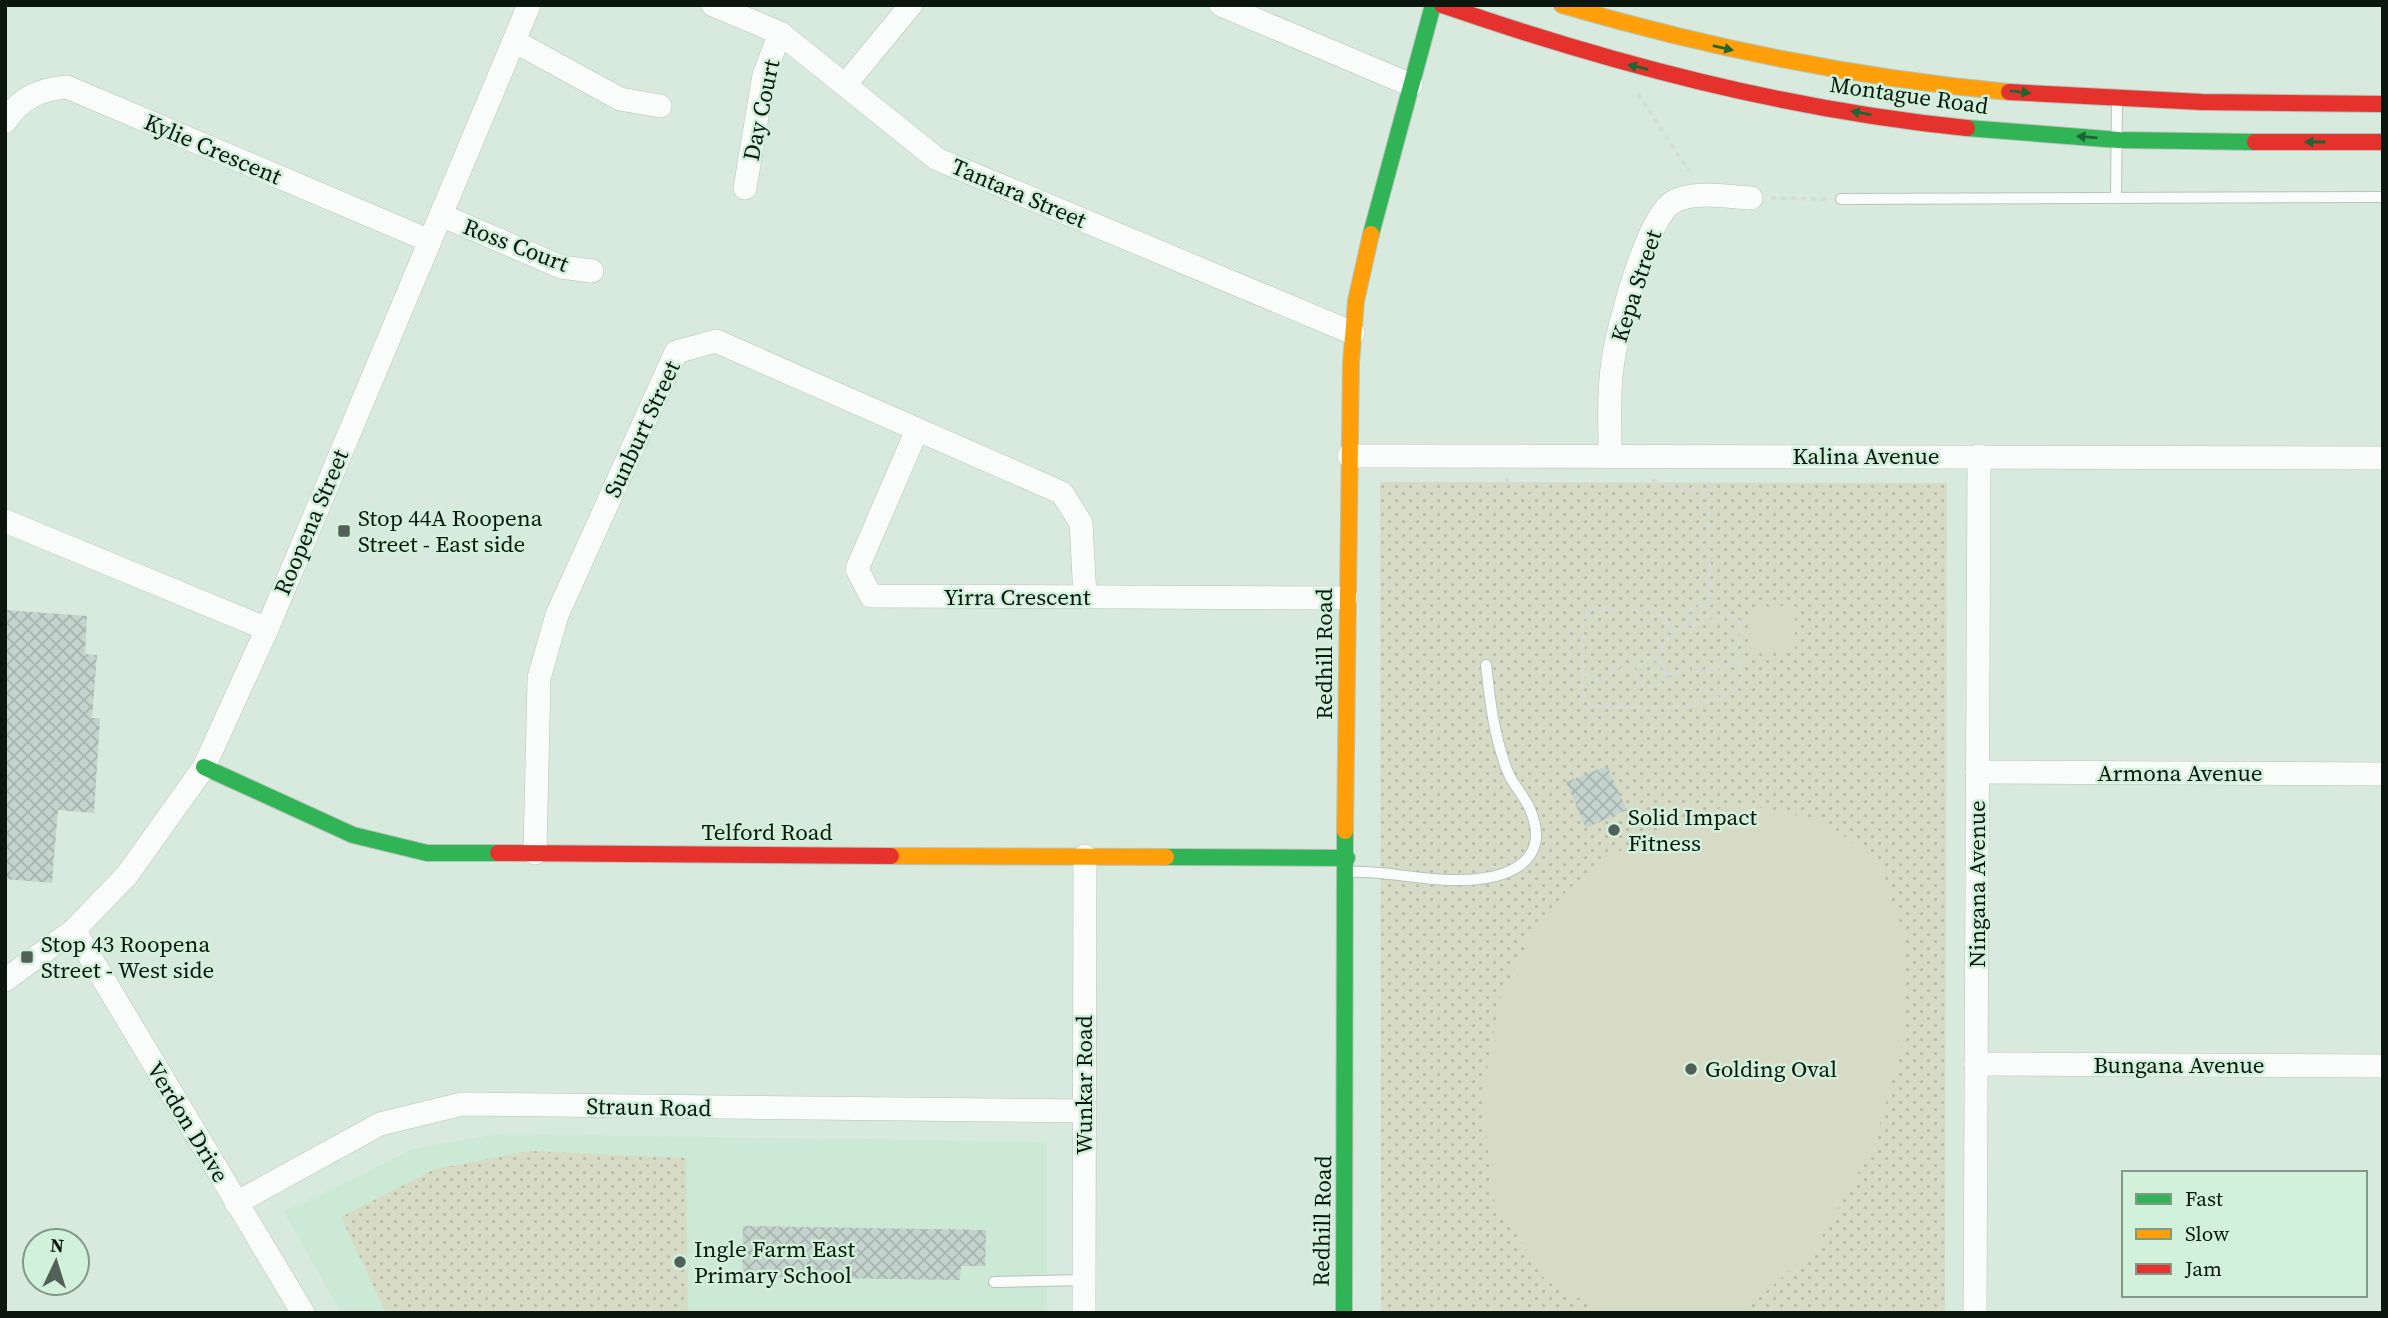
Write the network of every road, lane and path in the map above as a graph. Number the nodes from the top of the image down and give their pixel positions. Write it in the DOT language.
graph roads {
  1 [pos="529,5"];
  2 [pos="713,5"];
  3 [pos="911,5"];
  4 [pos="1221,5"];
  5 [pos="1433,5"];
  6 [pos="1442,5"];
  7 [pos="1562,5"];
  8 [pos="780,33"];
  9 [pos="513,41"];
  10 [pos="845,85"];
  11 [pos="1411,85"];
  12 [pos="1638,94"];
  13 [pos="2117,99"];
  14 [pos="2383,104"];
  15 [pos="660,106"];
  16 [pos="5,122"];
  17 [pos="2116,139"];
  18 [pos="2383,142"];
  19 [pos="1689,171"];
  20 [pos="745,188"];
  21 [pos="2116,196"];
  22 [pos="2383,197"];
  23 [pos="1751,198"];
  24 [pos="1841,199"];
  25 [pos="441,215"];
  26 [pos="430,241"];
  27 [pos="592,271"];
  28 [pos="1353,333"];
  29 [pos="917,430"];
  30 [pos="1349,456"];
  31 [pos="1503,456"];
  32 [pos="1609,456"];
  33 [pos="1979,456"];
  34 [pos="2383,458"];
  35 [pos="1708,471"];
  36 [pos="1646,477"];
  37 [pos="1560,480"];
  38 [pos="1708,490"];
  39 [pos="5,521"];
  40 [pos="1085,597"];
  41 [pos="1346,598"];
  42 [pos="1689,621"];
  43 [pos="267,629"];
  44 [pos="1672,630"];
  45 [pos="1657,660"];
  46 [pos="1740,662"];
  47 [pos="1486,665"];
  48 [pos="1637,669"];
  49 [pos="1583,674"];
  50 [pos="1666,674"];
  51 [pos="204,767"];
  52 [pos="1977,772"];
  53 [pos="2383,774"];
  54 [pos="535,853"];
  55 [pos="1085,856"];
  56 [pos="1347,865"];
  57 [pos="74,930"];
  58 [pos="5,980"];
  59 [pos="1976,1064"];
  60 [pos="2383,1066"];
  61 [pos="1084,1111"];
  62 [pos="236,1203"];
  63 [pos="1084,1280"];
  64 [pos="993,1282"];
  65 [pos="303,1313"];
  66 [pos="1084,1313"];
  67 [pos="1344,1313"];
  68 [pos="1975,1313"];
  1 -- 9 [label="street, Roopena Street"];
  2 -- 8 [label="street, Tantara Street"];
  3 -- 10 [label="street"];
  4 -- 11 [label="street"];
  5 -- 11 [label="street, Redhill Road"];
  17 -- 6 [label="street, Montague Road, one-way"];
  7 -- 13 [label="street, Montague Road, one-way"];
  8 -- 10 [label="street, Tantara Street"];
  8 -- 20 [label="street, Day Court"];
  9 -- 15 [label="street"];
  9 -- 25 [label="street, Roopena Street"];
  10 -- 28 [label="street, Tantara Street"];
  11 -- 28 [label="street, Redhill Road"];
  12 -- 19 [label="path"];
  13 -- 14 [label="street, Montague Road"];
  13 -- 17 [label="lane"];
  16 -- 26 [label="street, Kylie Crescent"];
  18 -- 17 [label="street, Montague Road, one-way"];
  17 -- 21 [label="lane"];
  21 -- 22 [label="lane"];
  21 -- 24 [label="lane"];
  23 -- 24 [label="path"];
  23 -- 32 [label="street, Kepa Street"];
  25 -- 26 [label="street, Roopena Street"];
  25 -- 27 [label="street, Ross Court"];
  26 -- 43 [label="street, Roopena Street"];
  28 -- 30 [label="street, Redhill Road"];
  29 -- 40 [label="street, Sunburt Street"];
  29 -- 40 [label="street, Yirra Crescent"];
  29 -- 54 [label="street, Sunburt Street"];
  30 -- 31 [label="street, Kalina Avenue"];
  30 -- 41 [label="street, Redhill Road"];
  31 -- 32 [label="street, Kalina Avenue"];
  31 -- 37 [label="path"];
  32 -- 33 [label="street, Kalina Avenue"];
  33 -- 34 [label="street, Kalina Avenue"];
  33 -- 52 [label="street, Ningana Avenue"];
  35 -- 38 [label="path"];
  36 -- 38 [label="path"];
  38 -- 42 [label="path"];
  39 -- 43 [label="street"];
  40 -- 41 [label="street, Yirra Crescent"];
  41 -- 56 [label="street, Redhill Road"];
  43 -- 51 [label="street, Roopena Street"];
  44 -- 45 [label="path"];
  44 -- 46 [label="path"];
  44 -- 49 [label="path"];
  45 -- 48 [label="path"];
  45 -- 50 [label="path"];
  46 -- 49 [label="path"];
  46 -- 50 [label="path"];
  47 -- 56 [label="lane"];
  48 -- 49 [label="path"];
  48 -- 50 [label="path"];
  51 -- 54 [label="street, Telford Road"];
  51 -- 57 [label="street, Roopena Street"];
  52 -- 53 [label="street, Armona Avenue"];
  52 -- 59 [label="street, Ningana Avenue"];
  54 -- 55 [label="street, Telford Road"];
  55 -- 56 [label="street, Telford Road"];
  55 -- 61 [label="street, Wunkar Road"];
  56 -- 67 [label="street, Redhill Road"];
  57 -- 58 [label="street, Roopena Street"];
  57 -- 62 [label="street, Verdon Drive"];
  59 -- 60 [label="street, Bungana Avenue"];
  59 -- 68 [label="street, Ningana Avenue"];
  61 -- 62 [label="street, Straun Road"];
  61 -- 63 [label="street, Wunkar Road"];
  62 -- 65 [label="street, Verdon Drive"];
  63 -- 64 [label="lane"];
  63 -- 66 [label="street, Wunkar Road"];
}
